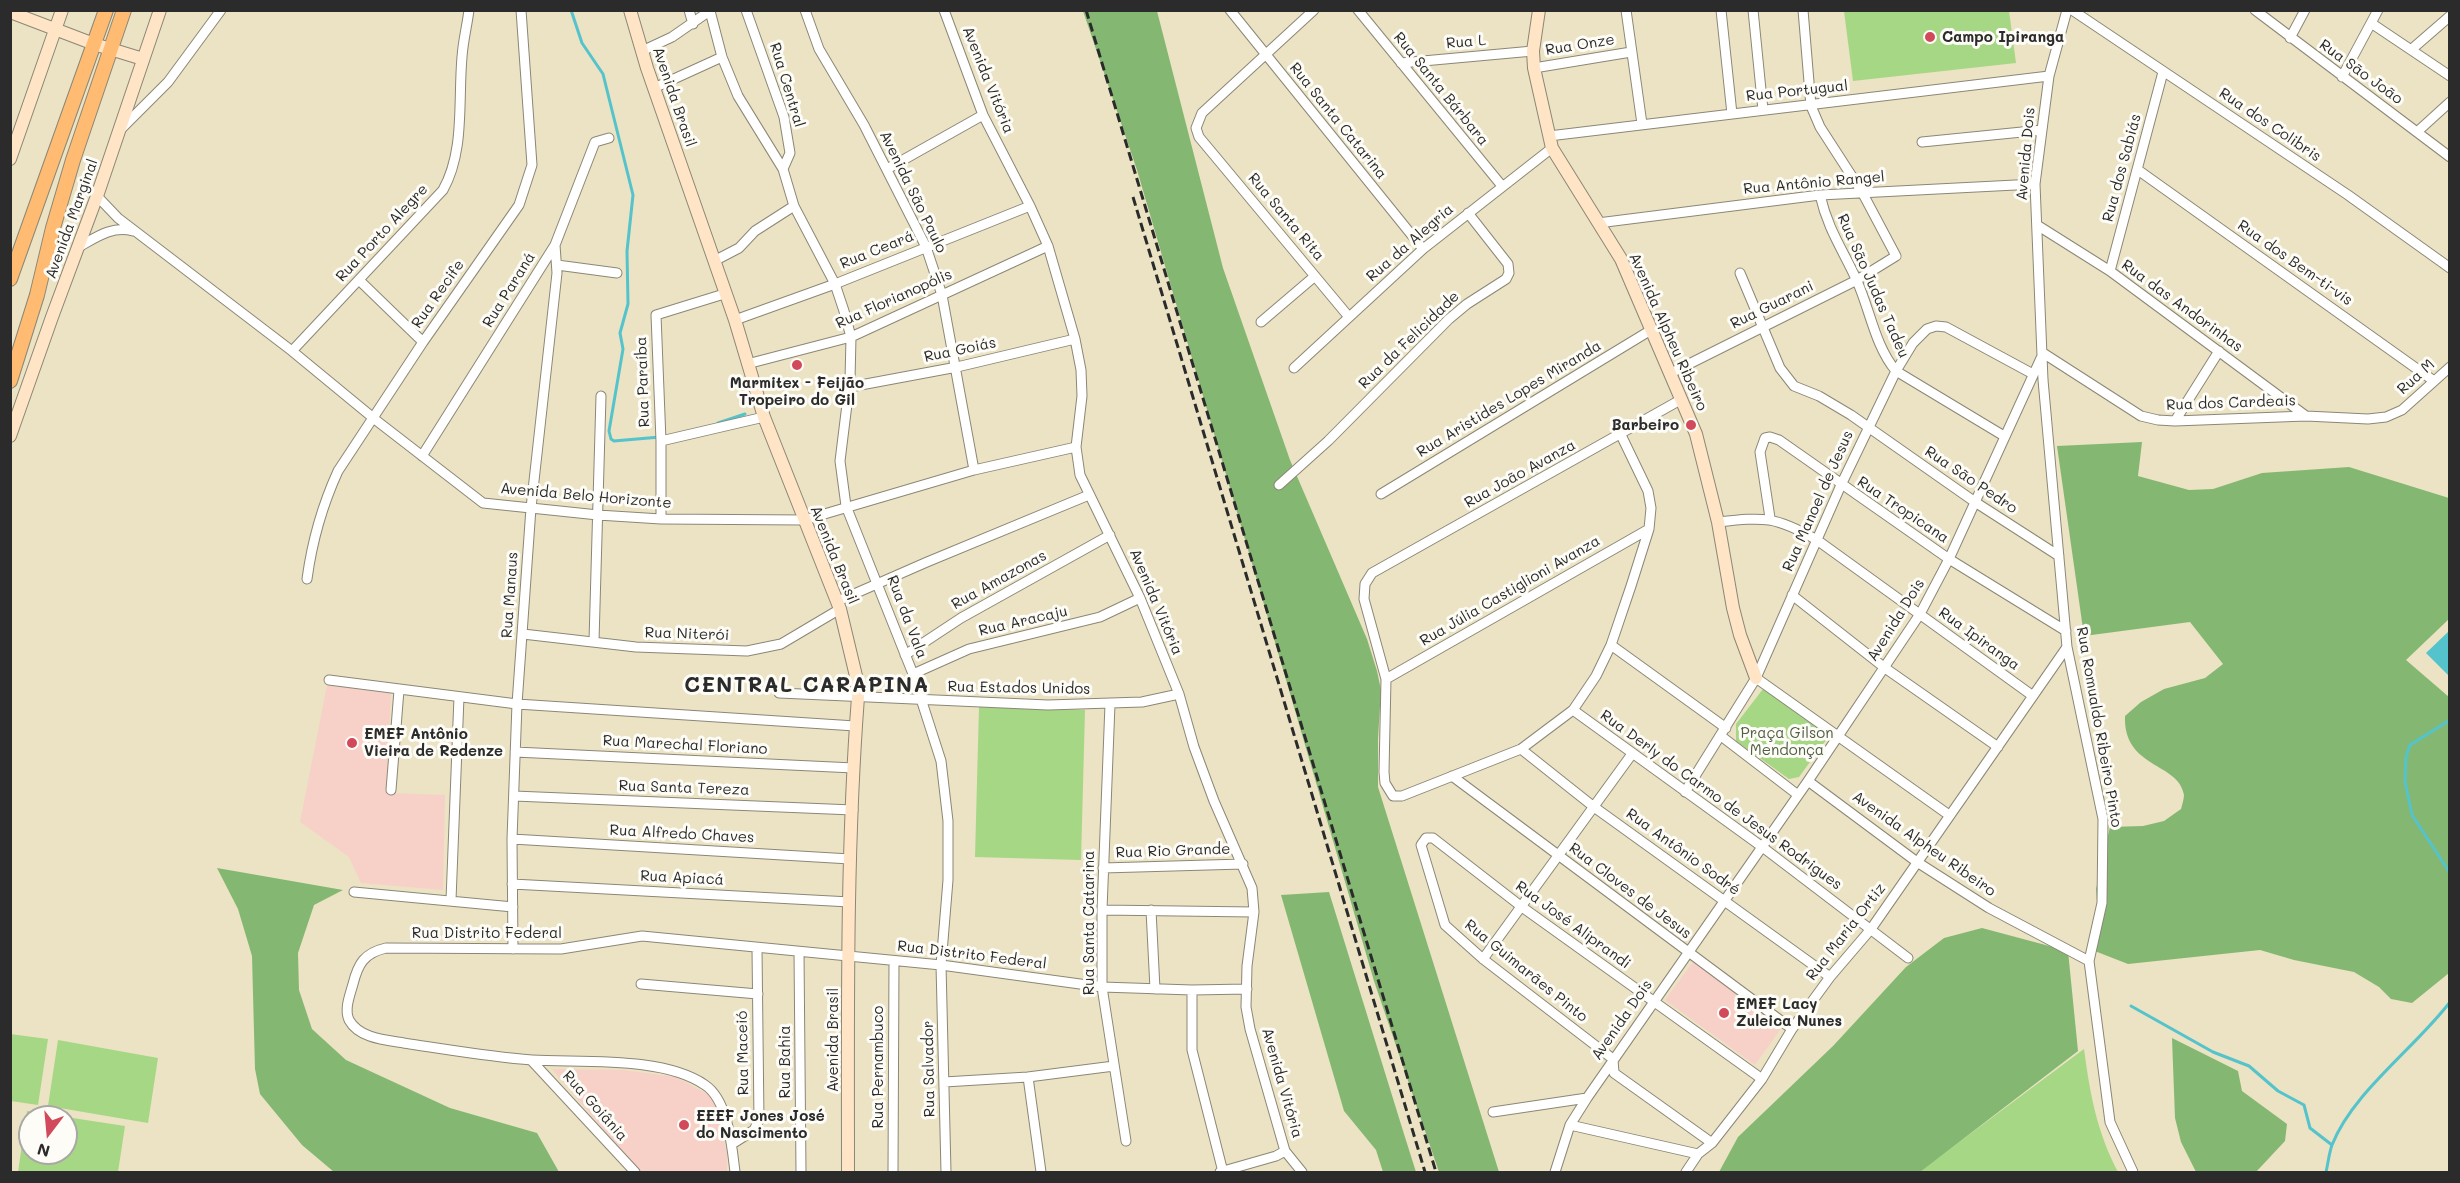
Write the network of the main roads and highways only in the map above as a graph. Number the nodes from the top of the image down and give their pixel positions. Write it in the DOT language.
graph roads {
  1 [pos="106,10"];
  2 [pos="124,10"];
  3 [pos="10,279"];
  4 [pos="10,381"];
  1 -- 3 [label="main road"];
  2 -- 4 [label="main road"];
}
